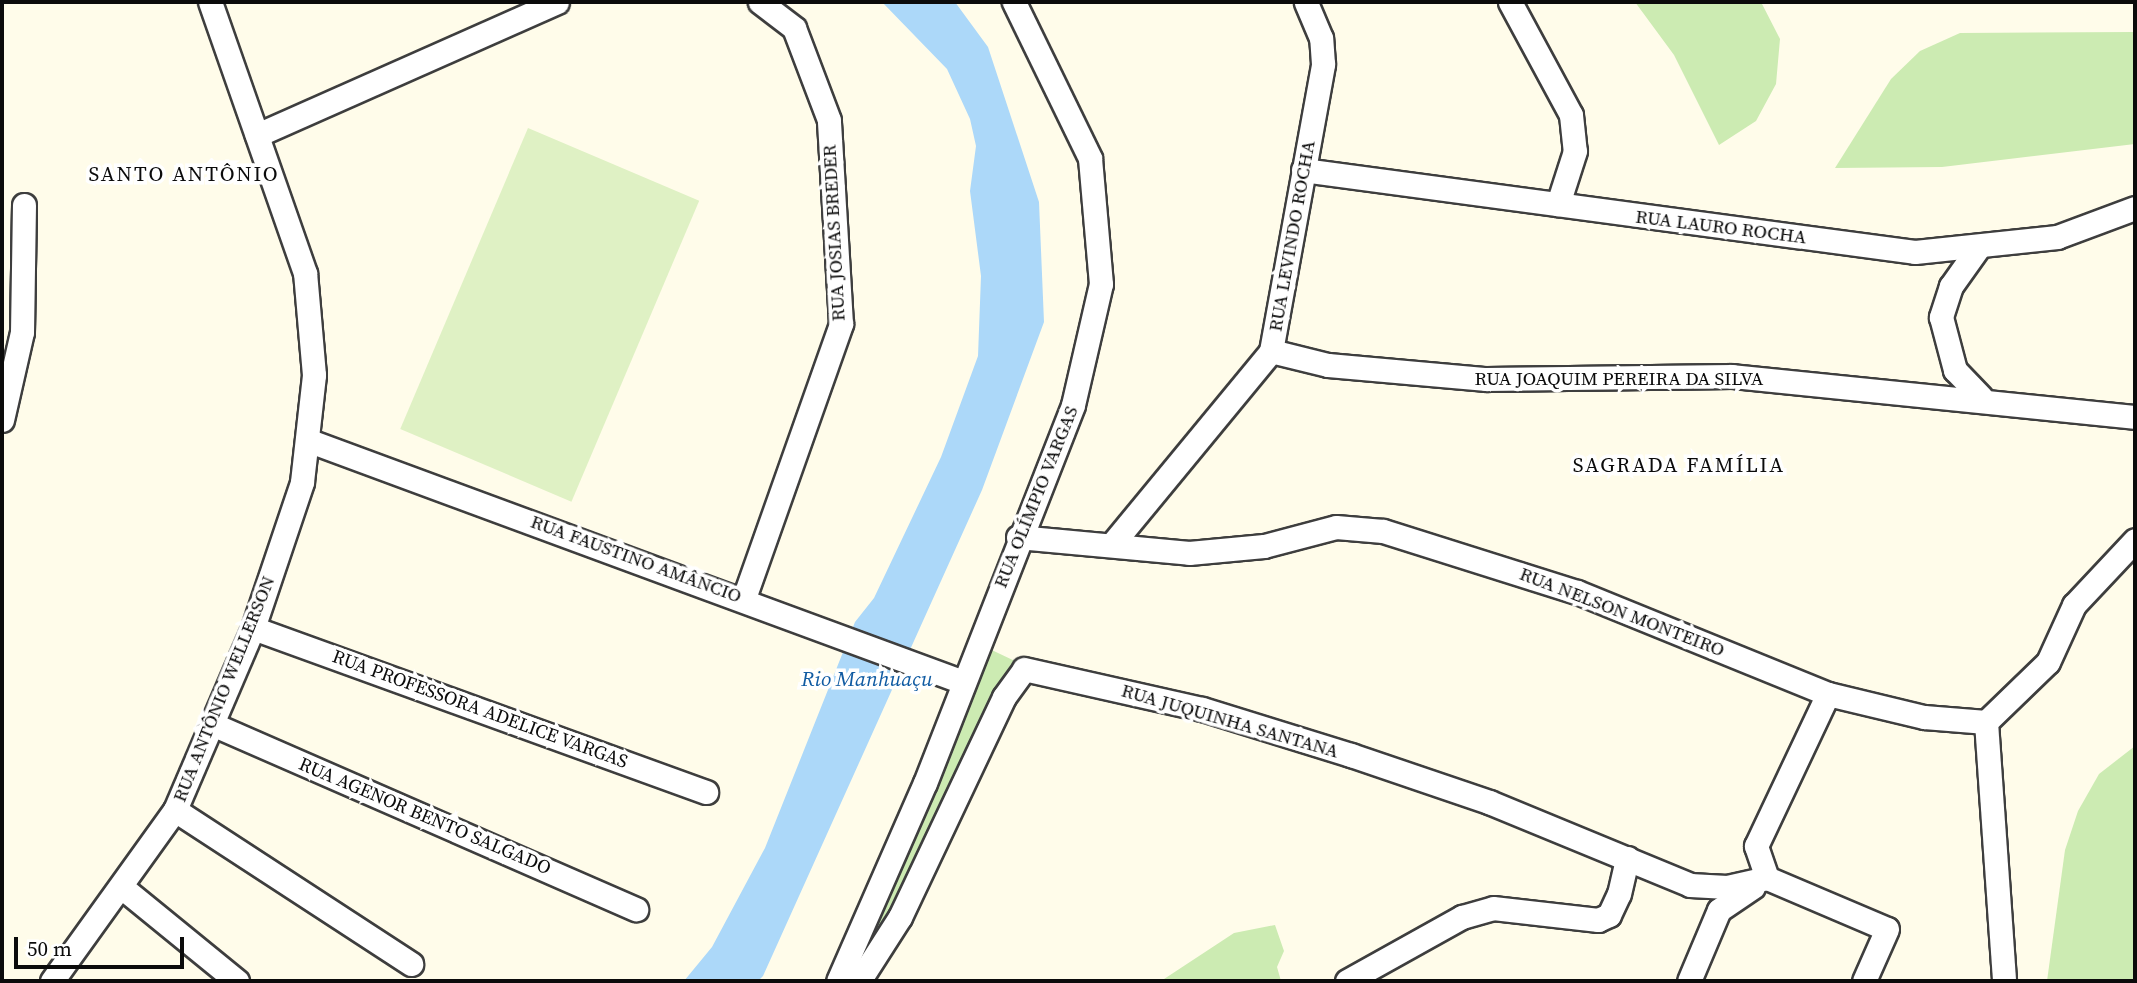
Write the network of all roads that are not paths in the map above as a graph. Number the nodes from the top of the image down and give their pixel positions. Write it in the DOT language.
graph roads {
  1 [pos="210,2"];
  2 [pos="557,2"];
  3 [pos="760,2"];
  4 [pos="1014,2"];
  5 [pos="1307,2"];
  6 [pos="1510,2"];
  7 [pos="257,135"];
  8 [pos="1303,170"];
  9 [pos="1558,204"];
  10 [pos="24,205"];
  11 [pos="2135,208"];
  12 [pos="1978,248"];
  13 [pos="1271,351"];
  14 [pos="1981,397"];
  15 [pos="2135,417"];
  16 [pos="2,419"];
  17 [pos="307,440"];
  18 [pos="1018,537"];
  19 [pos="2135,541"];
  20 [pos="1113,543"];
  21 [pos="744,598"];
  22 [pos="253,628"];
  23 [pos="963,682"];
  24 [pos="1828,694"];
  25 [pos="1986,722"];
  26 [pos="212,724"];
  27 [pos="706,792"];
  28 [pos="175,810"];
  29 [pos="1627,859"];
  30 [pos="1767,877"];
  31 [pos="124,889"];
  32 [pos="636,909"];
  33 [pos="411,964"];
  34 [pos="52,981"];
  35 [pos="237,981"];
  36 [pos="838,981"];
  37 [pos="859,981"];
  38 [pos="1347,981"];
  39 [pos="1689,981"];
  40 [pos="1864,981"];
  41 [pos="2004,981"];
  1 -- 7 [label="street, RUA ANTÔNIO WELLERSON"];
  2 -- 7 [label="street"];
  3 -- 21 [label="street, RUA JOSIAS BREDER"];
  4 -- 18 [label="street, RUA OLÍMPIO VARGAS"];
  5 -- 8 [label="street, RUA LEVINDO ROCHA"];
  6 -- 9 [label="street"];
  7 -- 17 [label="street, RUA ANTÔNIO WELLERSON"];
  8 -- 9 [label="street, RUA LAURO ROCHA"];
  8 -- 13 [label="street, RUA LEVINDO ROCHA"];
  9 -- 12 [label="street, RUA LAURO ROCHA"];
  10 -- 16 [label="street"];
  11 -- 12 [label="street, RUA LAURO ROCHA"];
  12 -- 14 [label="street"];
  13 -- 14 [label="street, RUA JOAQUIM PEREIRA DA SILVA"];
  13 -- 20 [label="street, RUA LEVINDO ROCHA"];
  14 -- 15 [label="street, RUA JOAQUIM PEREIRA DA SILVA"];
  17 -- 21 [label="street, RUA FAUSTINO AMÂNCIO"];
  17 -- 22 [label="street, RUA ANTÔNIO WELLERSON"];
  18 -- 20 [label="street, RUA NELSON MONTEIRO"];
  18 -- 23 [label="street, RUA OLÍMPIO VARGAS"];
  19 -- 25 [label="street"];
  20 -- 24 [label="street, RUA NELSON MONTEIRO"];
  21 -- 23 [label="street, RUA FAUSTINO AMÂNCIO"];
  22 -- 26 [label="street, RUA ANTÔNIO WELLERSON"];
  22 -- 27 [label="street, RUA PROFESSORA ADELICE VARGAS"];
  23 -- 36 [label="street, RUA OLÍMPIO VARGAS"];
  24 -- 25 [label="street, RUA NELSON MONTEIRO"];
  24 -- 30 [label="street"];
  25 -- 41 [label="street"];
  26 -- 28 [label="street, RUA ANTÔNIO WELLERSON"];
  26 -- 32 [label="street, RUA AGENOR BENTO SALGADO"];
  28 -- 31 [label="street, RUA ANTÔNIO WELLERSON"];
  28 -- 33 [label="street"];
  29 -- 30 [label="street, RUA JUQUINHA SANTANA"];
  29 -- 37 [label="street, RUA JUQUINHA SANTANA"];
  29 -- 38 [label="street"];
  30 -- 39 [label="street"];
  30 -- 40 [label="street"];
  31 -- 34 [label="street, RUA ANTÔNIO WELLERSON"];
  31 -- 35 [label="street"];
}
